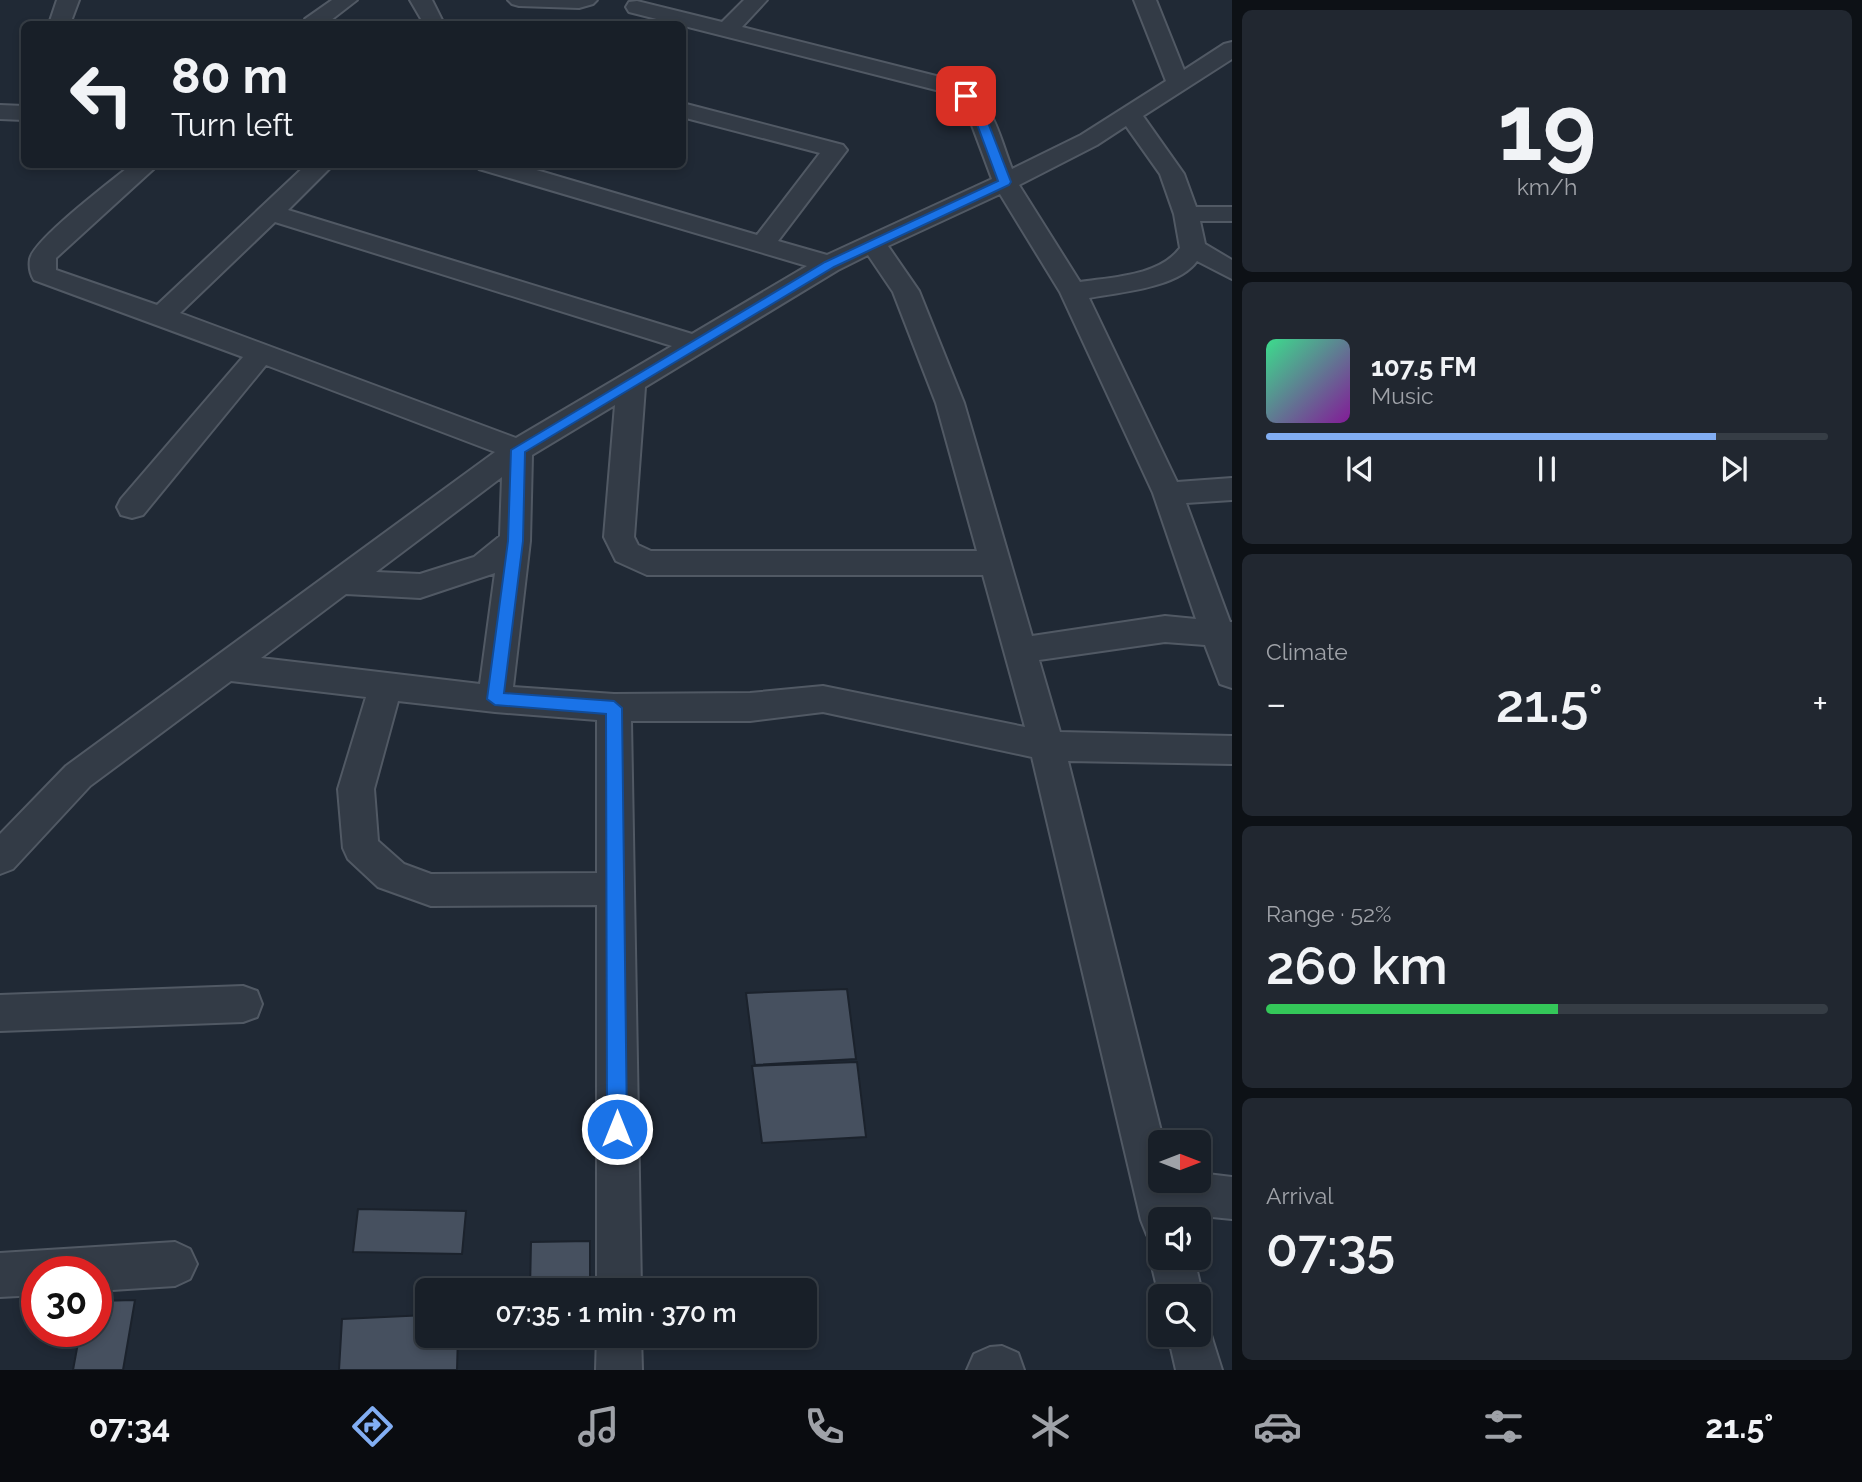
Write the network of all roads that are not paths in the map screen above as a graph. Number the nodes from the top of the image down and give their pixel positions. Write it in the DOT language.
graph roads {
  1 [pos="68,0"];
  2 [pos="346,0"];
  3 [pos="421,0"];
  4 [pos="519,0"];
  5 [pos="586,0"];
  6 [pos="756,0"];
  7 [pos="1145,0"];
  8 [pos="637,8"];
  9 [pos="61,21"];
  10 [pos="317,21"];
  11 [pos="432,21"];
  12 [pos="726,31"];
  13 [pos="1227,56"];
  14 [pos="1178,83"];
  15 [pos="686,111"];
  16 [pos="0,112"];
  17 [pos="21,113"];
  18 [pos="1130,115"];
  19 [pos="142,168"];
  20 [pos="318,168"];
  21 [pos="502,168"];
  22 [pos="1005,182"];
  23 [pos="271,213"];
  24 [pos="1186,214"];
  25 [pos="1232,214"];
  26 [pos="872,242"];
  27 [pos="762,245"];
  28 [pos="1193,248"];
  29 [pos="829,264"];
  30 [pos="1232,271"];
  31 [pos="1073,292"];
  32 [pos="160,316"];
  33 [pos="696,344"];
  34 [pos="261,353"];
  35 [pos="631,383"];
  36 [pos="518,450"];
  37 [pos="1232,489"];
  38 [pos="1168,493"];
  39 [pos="132,507"];
  40 [pos="515,541"];
  41 [pos="996,563"];
  42 [pos="340,582"];
  43 [pos="1225,635"];
  44 [pos="1020,650"];
  45 [pos="225,667"];
  46 [pos="1232,675"];
  47 [pos="386,686"];
  48 [pos="495,699"];
  49 [pos="614,708"];
  50 [pos="1047,746"];
  51 [pos="1232,750"];
  52 [pos="0,858"];
  53 [pos="615,889"];
  54 [pos="243,1004"];
  55 [pos="0,1013"];
  56 [pos="1232,1198"];
  57 [pos="1159,1205"];
  58 [pos="175,1264"];
  59 [pos="112,1268"];
  60 [pos="21,1274"];
  61 [pos="0,1275"];
  62 [pos="618,1278"];
  63 [pos="1193,1347"];
  64 [pos="619,1348"];
  65 [pos="1002,1369"];
  66 [pos="619,1370"];
  67 [pos="990,1370"];
  68 [pos="1199,1370"];
  1 -- 9 [label="street"];
  2 -- 10 [label="street"];
  3 -- 11 [label="street"];
  4 -- 5 [label="street"];
  6 -- 12 [label="street"];
  7 -- 14 [label="street"];
  8 -- 12 [label="street"];
  12 -- 22 [label="street"];
  13 -- 14 [label="street"];
  14 -- 18 [label="street"];
  15 -- 27 [label="street"];
  16 -- 17 [label="street"];
  18 -- 22 [label="street"];
  18 -- 24 [label="street"];
  19 -- 32 [label="street"];
  20 -- 23 [label="street"];
  21 -- 27 [label="street"];
  22 -- 26 [label="street"];
  22 -- 31 [label="street"];
  23 -- 32 [label="street"];
  23 -- 33 [label="street"];
  24 -- 25 [label="street"];
  24 -- 28 [label="street"];
  26 -- 29 [label="street"];
  26 -- 41 [label="street"];
  27 -- 29 [label="street"];
  28 -- 30 [label="street"];
  28 -- 31 [label="street"];
  29 -- 33 [label="street"];
  31 -- 38 [label="street"];
  32 -- 34 [label="street"];
  33 -- 35 [label="street"];
  34 -- 36 [label="street"];
  34 -- 39 [label="street"];
  35 -- 36 [label="street"];
  35 -- 41 [label="street"];
  36 -- 40 [label="street"];
  36 -- 42 [label="street"];
  37 -- 38 [label="street"];
  38 -- 43 [label="street"];
  40 -- 42 [label="street"];
  40 -- 48 [label="street"];
  41 -- 44 [label="street"];
  42 -- 45 [label="street"];
  43 -- 44 [label="street"];
  43 -- 46 [label="street"];
  44 -- 50 [label="street"];
  45 -- 47 [label="street"];
  45 -- 52 [label="street"];
  47 -- 48 [label="street"];
  47 -- 53 [label="street"];
  48 -- 49 [label="street"];
  49 -- 50 [label="street"];
  49 -- 53 [label="street"];
  50 -- 51 [label="street"];
  50 -- 57 [label="street"];
  53 -- 62 [label="street"];
  54 -- 55 [label="street"];
  56 -- 57 [label="street"];
  58 -- 59 [label="street"];
  60 -- 61 [label="street"];
  63 -- 68 [label="street"];
  64 -- 66 [label="street"];
  65 -- 67 [label="street"];
}
